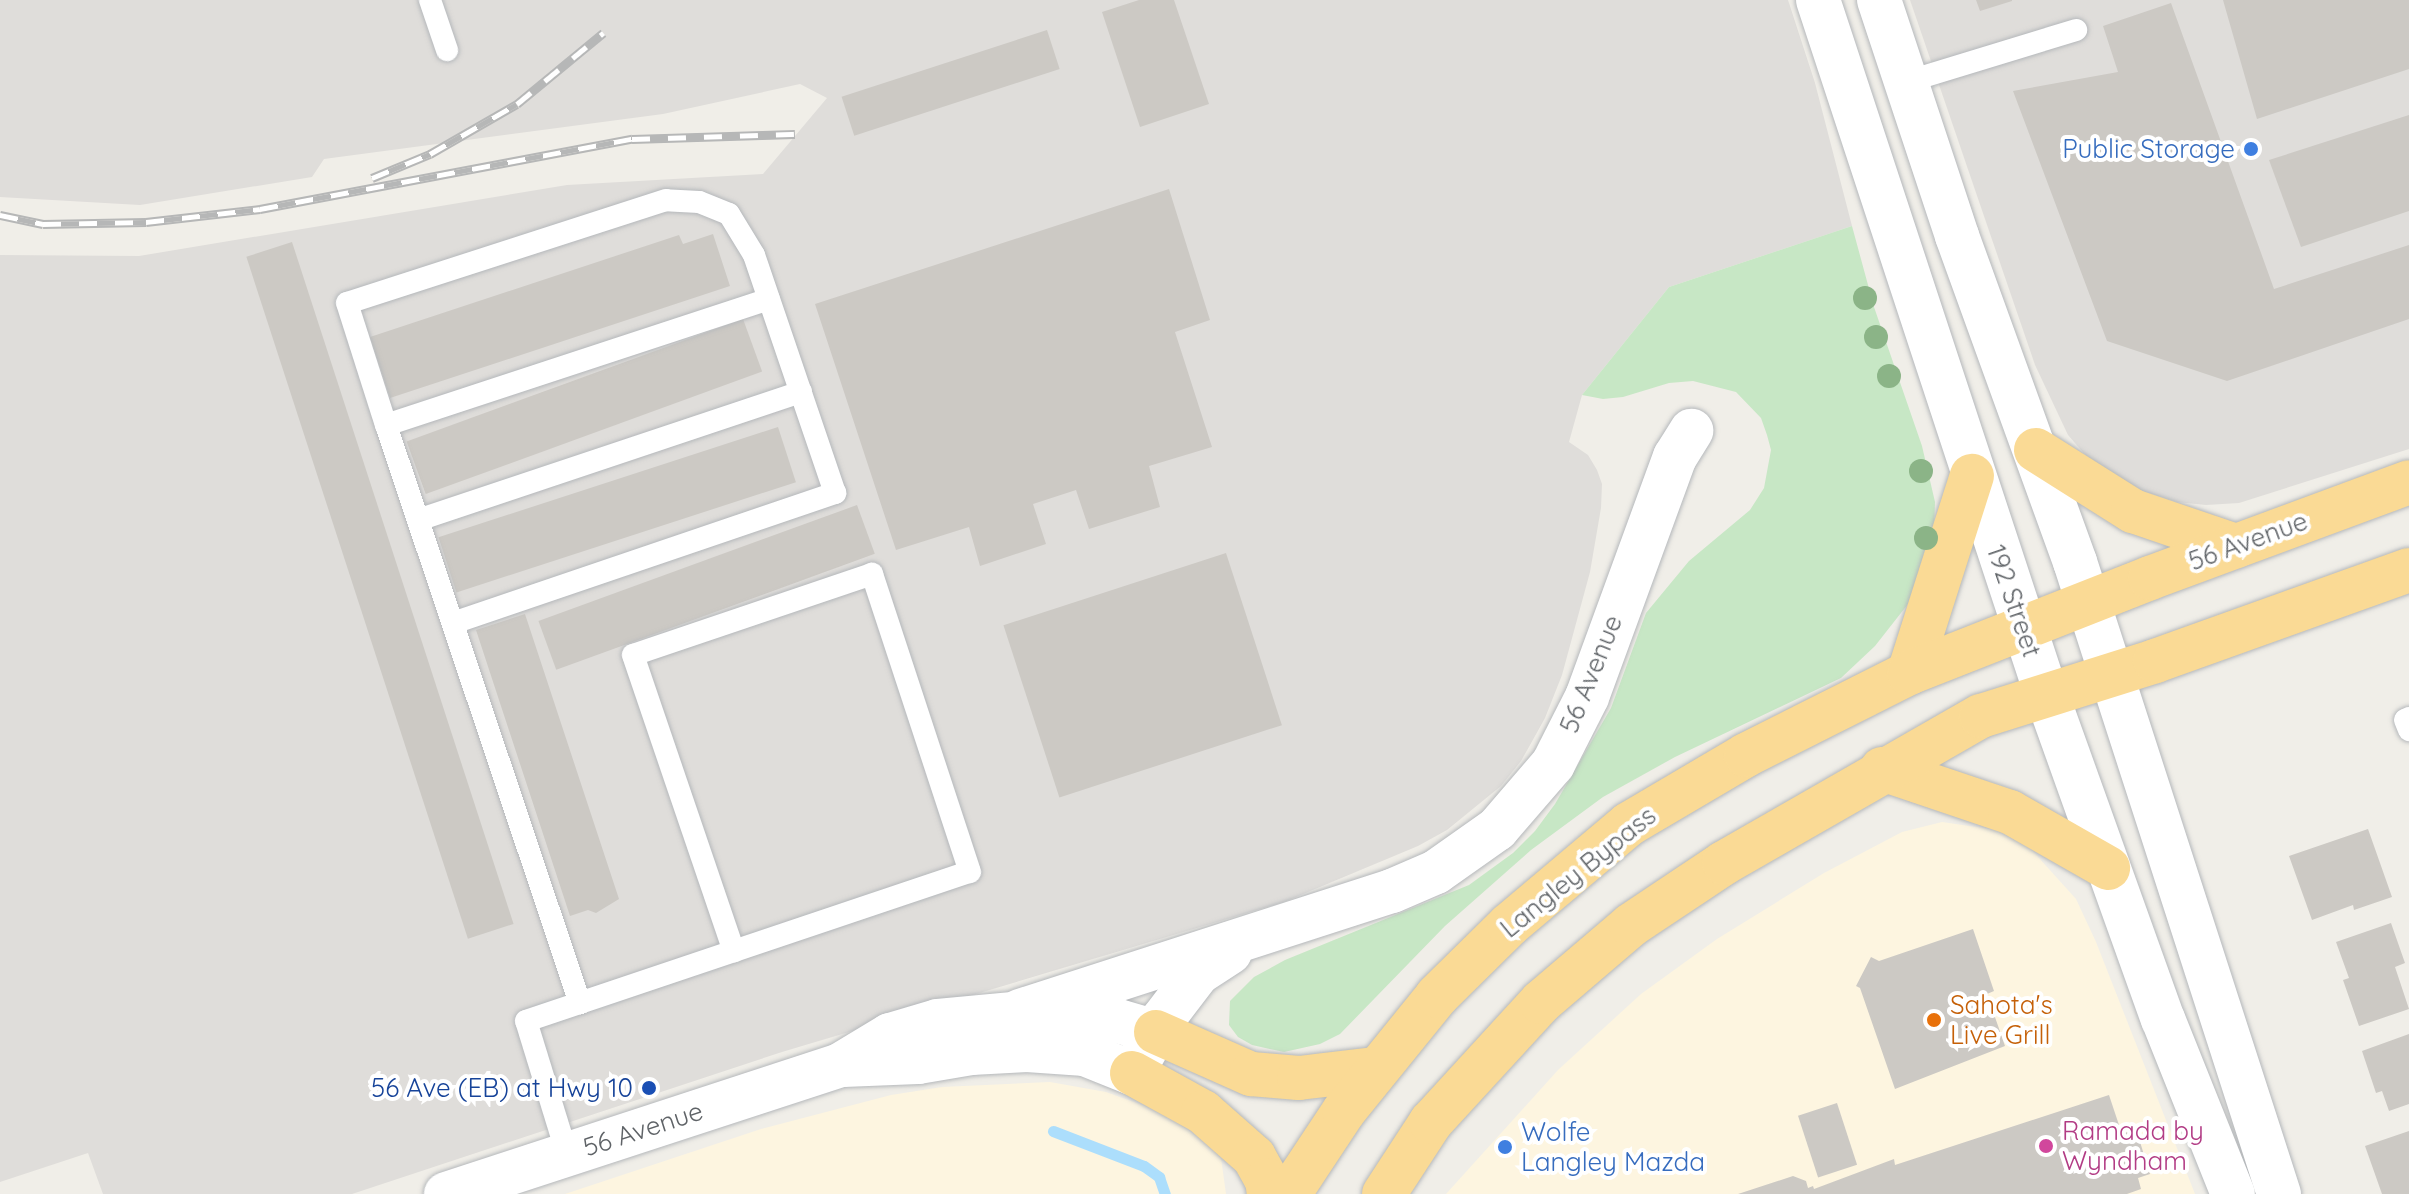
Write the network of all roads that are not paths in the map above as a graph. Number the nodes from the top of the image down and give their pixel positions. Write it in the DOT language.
graph roads {
  1 [pos="430,0"];
  2 [pos="1818,0"];
  3 [pos="1879,0"];
  4 [pos="2076,30"];
  5 [pos="447,50"];
  6 [pos="1906,82"];
  7 [pos="769,299"];
  8 [pos="801,392"];
  9 [pos="386,425"];
  10 [pos="1691,431"];
  11 [pos="2036,450"];
  12 [pos="1972,476"];
  13 [pos="2409,482"];
  14 [pos="418,520"];
  15 [pos="2236,546"];
  16 [pos="2409,570"];
  17 [pos="2088,602"];
  18 [pos="453,623"];
  19 [pos="2024,628"];
  20 [pos="1909,673"];
  21 [pos="2110,673"];
  22 [pos="2046,693"];
  23 [pos="2409,718"];
  24 [pos="2409,730"];
  25 [pos="1882,769"];
  26 [pos="2108,868"];
  27 [pos="1252,938"];
  28 [pos="734,951"];
  29 [pos="580,1003"];
  30 [pos="1018,1012"];
  31 [pos="1156,1032"];
  32 [pos="840,1065"];
  33 [pos="1376,1069"];
  34 [pos="1132,1073"];
  35 [pos="567,1154"];
  36 [pos="446,1194"];
  37 [pos="1269,1194"];
  38 [pos="1289,1194"];
  39 [pos="1384,1194"];
  40 [pos="2233,1194"];
  41 [pos="2279,1194"];
  1 -- 5 [label="lane"];
  2 -- 12 [label="main road, 192 Street"];
  3 -- 6 [label="main road"];
  4 -- 6 [label="lane"];
  6 -- 11 [label="main road"];
  7 -- 8 [label="lane"];
  7 -- 9 [label="lane"];
  7 -- 9 [label="lane"];
  8 -- 14 [label="lane"];
  8 -- 18 [label="lane"];
  9 -- 14 [label="lane"];
  10 -- 27 [label="main road, 56 Avenue"];
  11 -- 15 [label="highway"];
  11 -- 17 [label="main road"];
  12 -- 19 [label="main road, 192 Street"];
  12 -- 20 [label="highway"];
  13 -- 15 [label="highway, 56 Avenue"];
  14 -- 18 [label="lane"];
  15 -- 17 [label="highway, 56 Avenue"];
  16 -- 21 [label="highway"];
  17 -- 19 [label="highway, Langley Bypass"];
  17 -- 21 [label="main road"];
  18 -- 29 [label="lane"];
  19 -- 20 [label="highway, Langley Bypass"];
  19 -- 22 [label="main road, 192 Street"];
  20 -- 33 [label="highway, Langley Bypass"];
  21 -- 22 [label="highway"];
  21 -- 41 [label="main road"];
  22 -- 25 [label="highway"];
  22 -- 26 [label="main road, 192 Street"];
  23 -- 24 [label="lane"];
  25 -- 26 [label="highway"];
  25 -- 39 [label="highway"];
  26 -- 40 [label="main road, 192 Street"];
  27 -- 30 [label="main road, 56 Avenue"];
  27 -- 31 [label="main road, 56 Avenue"];
  28 -- 28 [label="lane"];
  28 -- 29 [label="lane"];
  29 -- 35 [label="lane"];
  30 -- 31 [label="main road, 56 Avenue"];
  30 -- 32 [label="main road, 56 Avenue"];
  31 -- 33 [label="highway"];
  31 -- 34 [label="main road, 56 Avenue"];
  32 -- 34 [label="main road, 56 Avenue"];
  32 -- 35 [label="main road, 56 Avenue"];
  33 -- 38 [label="highway, Langley Bypass"];
  34 -- 37 [label="highway"];
  35 -- 36 [label="main road, 56 Avenue"];
}
